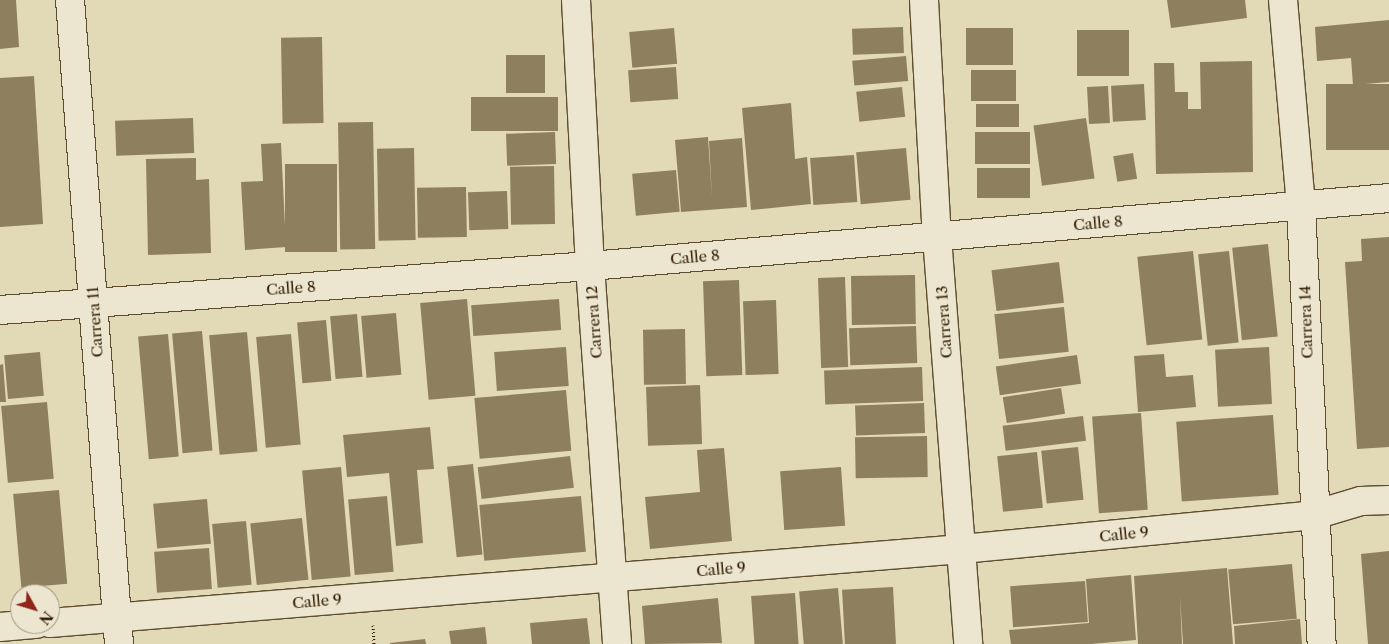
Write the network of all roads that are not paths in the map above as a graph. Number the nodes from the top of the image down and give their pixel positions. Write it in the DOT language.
graph roads {
  1 [pos="70,0"];
  2 [pos="576,0"];
  3 [pos="924,0"];
  4 [pos="1284,0"];
  5 [pos="1389,198"];
  6 [pos="1301,206"];
  7 [pos="937,237"];
  8 [pos="590,266"];
  9 [pos="93,302"];
  10 [pos="0,310"];
  11 [pos="1389,500"];
  12 [pos="1314,515"];
  13 [pos="962,549"];
  14 [pos="613,578"];
  15 [pos="117,617"];
  16 [pos="60,622"];
  17 [pos="119,644"];
  18 [pos="617,644"];
  19 [pos="968,644"];
  20 [pos="1322,644"];
  1 -- 9 [label="street, Carrera 11"];
  2 -- 8 [label="street, Carrera 12"];
  3 -- 7 [label="street, Carrera 13"];
  4 -- 6 [label="street, Carrera 14"];
  5 -- 6 [label="street, Calle 8"];
  6 -- 7 [label="street, Calle 8"];
  6 -- 12 [label="street, Carrera 14"];
  7 -- 8 [label="street, Calle 8"];
  7 -- 13 [label="street, Carrera 13"];
  8 -- 9 [label="street, Calle 8"];
  8 -- 14 [label="street, Carrera 12"];
  9 -- 10 [label="street, Calle 8"];
  9 -- 15 [label="street, Carrera 11"];
  11 -- 12 [label="street, Calle 9"];
  12 -- 13 [label="street, Calle 9"];
  12 -- 20 [label="street, Carrera 14"];
  13 -- 14 [label="street, Calle 9"];
  13 -- 19 [label="street, Carrera 13"];
  14 -- 15 [label="street, Calle 9"];
  14 -- 18 [label="street, Carrera 12"];
  15 -- 16 [label="street, Calle 9"];
  15 -- 17 [label="street, Carrera 11"];
}
